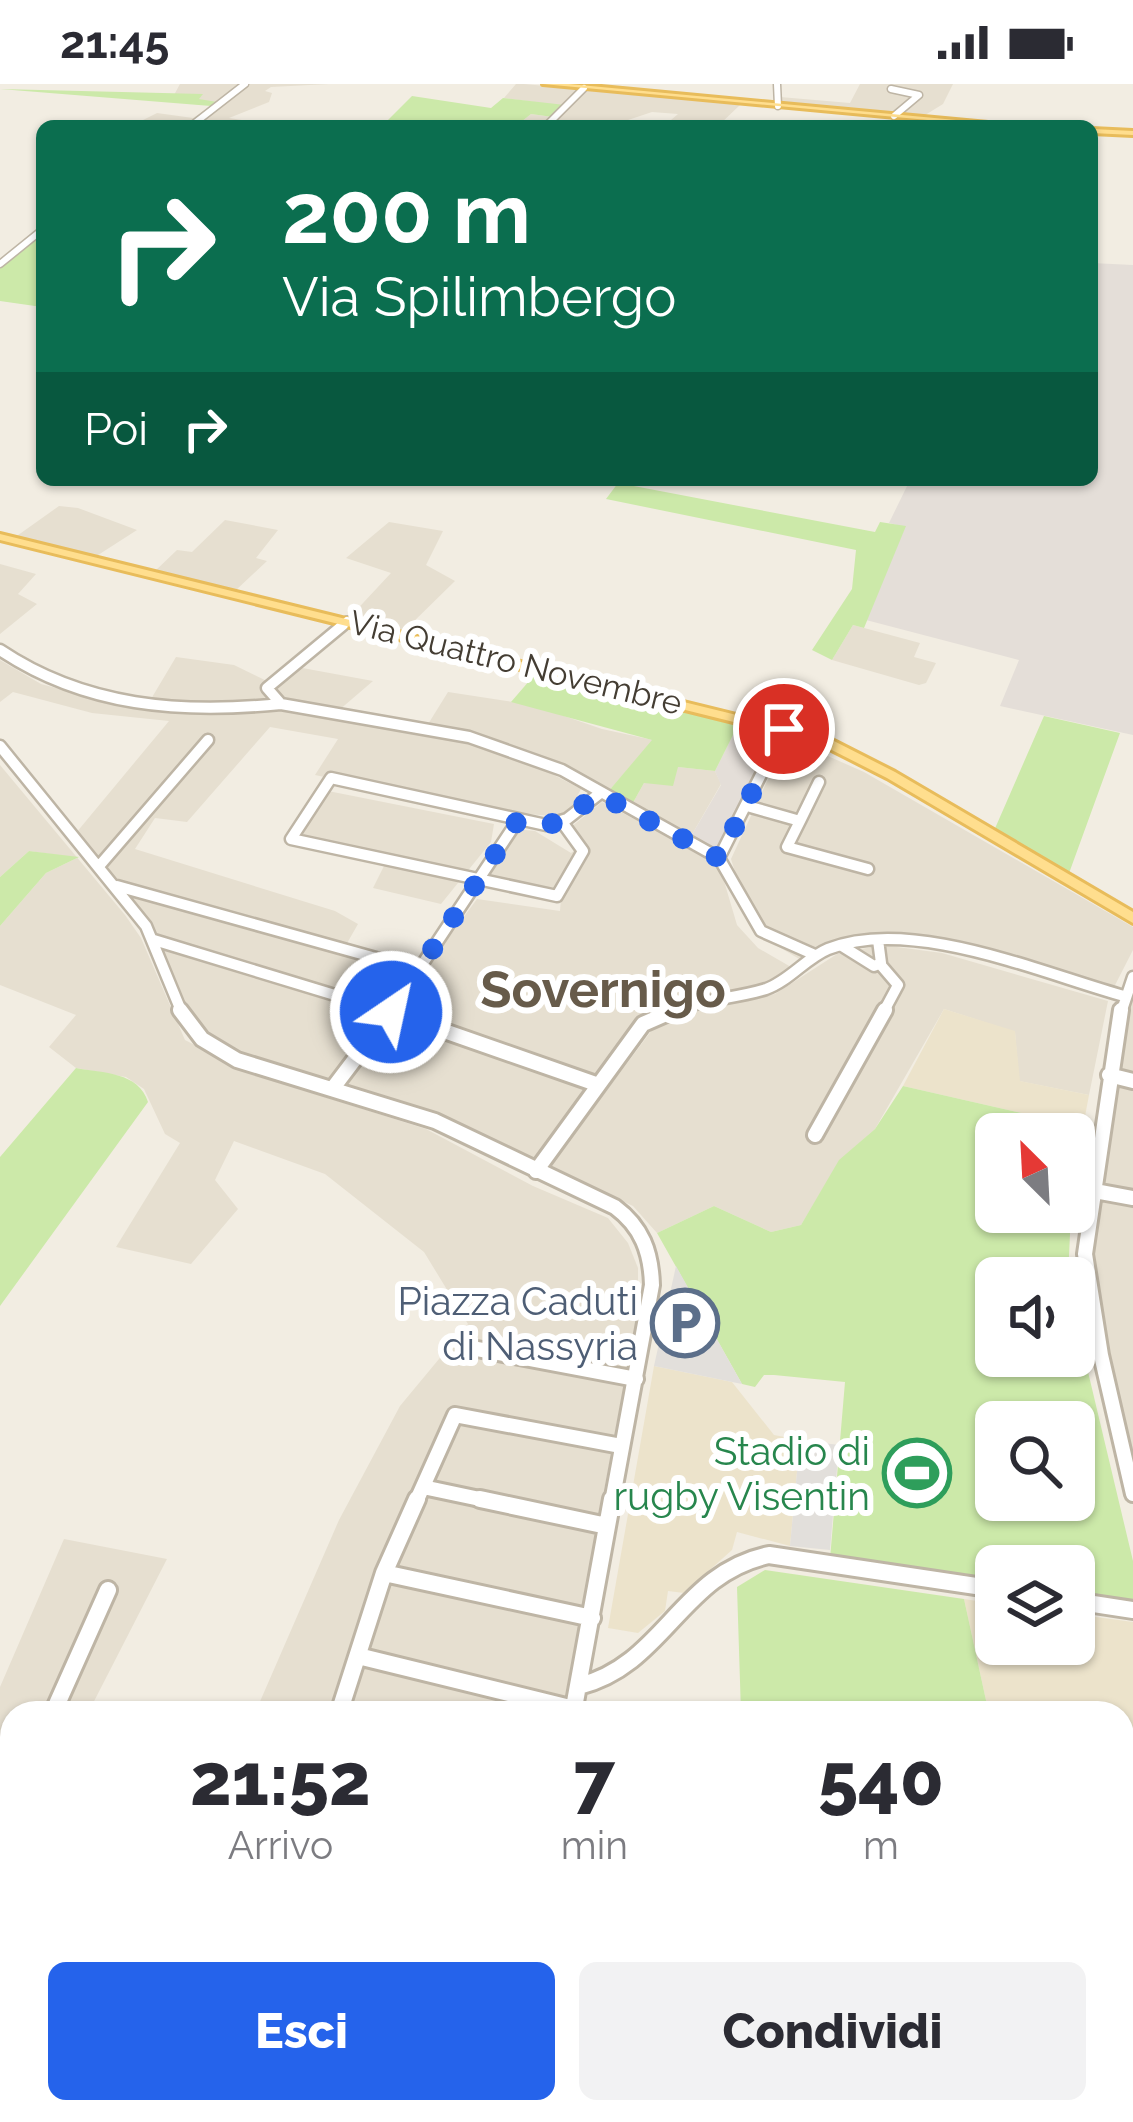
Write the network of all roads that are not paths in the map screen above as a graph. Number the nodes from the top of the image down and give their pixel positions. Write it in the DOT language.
graph roads {
  1 [pos="245,84"];
  2 [pos="546,84"];
  3 [pos="777,84"];
  4 [pos="584,88"];
  5 [pos="637,88"];
  6 [pos="891,89"];
  7 [pos="777,105"];
  8 [pos="894,116"];
  9 [pos="199,120"];
  10 [pos="552,120"];
  11 [pos="943,120"];
  12 [pos="1098,131"];
  13 [pos="1133,133"];
  14 [pos="36,235"];
  15 [pos="0,265"];
  16 [pos="0,537"];
  17 [pos="347,621"];
  18 [pos="0,650"];
  19 [pos="281,704"];
  20 [pos="784,729"];
  21 [pos="208,740"];
  22 [pos="0,746"];
  23 [pos="819,782"];
  24 [pos="599,794"];
  25 [pos="747,806"];
  26 [pos="518,820"];
  27 [pos="800,821"];
  28 [pos="562,822"];
  29 [pos="719,858"];
  30 [pos="100,866"];
  31 [pos="868,868"];
  32 [pos="479,883"];
  33 [pos="117,886"];
  34 [pos="1133,918"];
  35 [pos="154,940"];
  36 [pos="878,940"];
  37 [pos="842,946"];
  38 [pos="815,955"];
  39 [pos="880,964"];
  40 [pos="419,970"];
  41 [pos="1133,977"];
  42 [pos="1124,996"];
  43 [pos="391,1012"];
  44 [pos="1109,1075"];
  45 [pos="1133,1082"];
  46 [pos="596,1084"];
  47 [pos="333,1088"];
  48 [pos="815,1135"];
  49 [pos="536,1172"];
  50 [pos="1095,1191"];
  51 [pos="1133,1198"];
  52 [pos="1088,1233"];
  53 [pos="477,1349"];
  54 [pos="635,1379"];
  55 [pos="621,1446"];
  56 [pos="423,1487"];
  57 [pos="1133,1494"];
  58 [pos="608,1526"];
  59 [pos="384,1574"];
  60 [pos="975,1586"];
  61 [pos="108,1590"];
  62 [pos="1095,1604"];
  63 [pos="1133,1610"];
  64 [pos="592,1618"];
  65 [pos="358,1656"];
  66 [pos="579,1686"];
  67 [pos="58,1701"];
  68 [pos="344,1701"];
  69 [pos="535,1701"];
  70 [pos="576,1701"];
  1 -- 9 [label="street"];
  2 -- 4 [label="main road"];
  3 -- 7 [label="street"];
  4 -- 5 [label="main road"];
  4 -- 10 [label="street"];
  5 -- 7 [label="main road"];
  6 -- 8 [label="street"];
  7 -- 8 [label="main road"];
  8 -- 11 [label="main road"];
  12 -- 13 [label="main road"];
  14 -- 15 [label="street"];
  16 -- 17 [label="main road, Via Quattro Novembre"];
  17 -- 19 [label="street"];
  17 -- 20 [label="main road, Via Quattro Novembre"];
  18 -- 19 [label="street"];
  19 -- 24 [label="street"];
  20 -- 25 [label="street"];
  20 -- 34 [label="main road, Via Quattro Novembre"];
  21 -- 30 [label="street"];
  22 -- 30 [label="street"];
  23 -- 27 [label="street"];
  24 -- 28 [label="street"];
  24 -- 29 [label="street"];
  25 -- 27 [label="street"];
  25 -- 29 [label="street"];
  26 -- 28 [label="street"];
  26 -- 32 [label="street"];
  26 -- 32 [label="street"];
  27 -- 31 [label="street"];
  28 -- 32 [label="street"];
  29 -- 38 [label="street"];
  30 -- 33 [label="street"];
  32 -- 40 [label="street"];
  33 -- 35 [label="street"];
  33 -- 40 [label="street"];
  35 -- 43 [label="street"];
  35 -- 47 [label="street"];
  36 -- 37 [label="street"];
  36 -- 39 [label="street"];
  36 -- 42 [label="street"];
  37 -- 38 [label="street"];
  37 -- 39 [label="street"];
  38 -- 46 [label="street"];
  39 -- 48 [label="street"];
  40 -- 43 [label="street"];
  41 -- 42 [label="street"];
  42 -- 44 [label="street"];
  43 -- 46 [label="street"];
  43 -- 47 [label="street"];
  44 -- 45 [label="street"];
  44 -- 50 [label="street"];
  46 -- 49 [label="street"];
  47 -- 49 [label="street"];
  49 -- 54 [label="street"];
  50 -- 51 [label="street"];
  52 -- 57 [label="street"];
  53 -- 54 [label="street"];
  54 -- 55 [label="street"];
  55 -- 56 [label="street"];
  55 -- 58 [label="street"];
  56 -- 58 [label="street"];
  56 -- 59 [label="street"];
  58 -- 64 [label="street"];
  59 -- 64 [label="street"];
  59 -- 65 [label="street"];
  60 -- 66 [label="street"];
  61 -- 67 [label="street"];
  62 -- 63 [label="street"];
  64 -- 66 [label="street"];
  65 -- 68 [label="street"];
  65 -- 69 [label="street"];
  66 -- 70 [label="street"];
}
